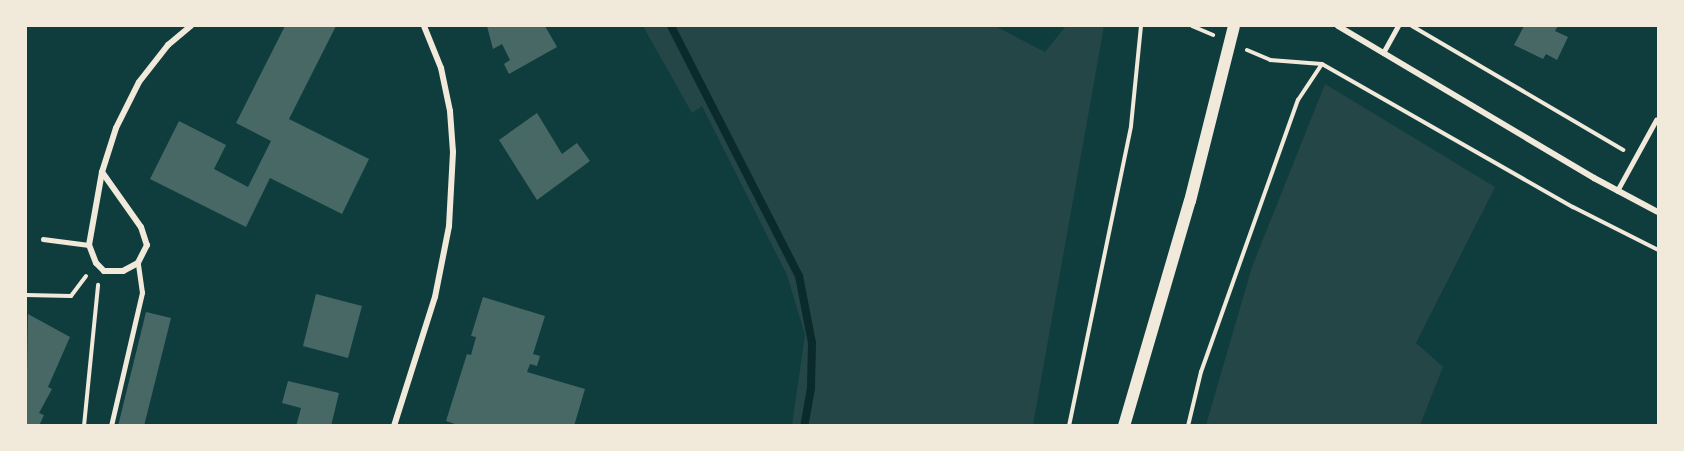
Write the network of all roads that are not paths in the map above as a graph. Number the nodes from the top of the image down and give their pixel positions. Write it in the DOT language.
graph roads {
  1 [pos="191,26"];
  2 [pos="424,26"];
  3 [pos="1234,26"];
  4 [pos="1338,26"];
  5 [pos="1398,26"];
  6 [pos="1383,52"];
  7 [pos="1656,120"];
  8 [pos="102,172"];
  9 [pos="1617,191"];
  10 [pos="1659,212"];
  11 [pos="43,239"];
  12 [pos="89,245"];
  13 [pos="138,263"];
  14 [pos="111,426"];
  15 [pos="394,426"];
  16 [pos="1124,426"];
  1 -- 8 [label="street"];
  2 -- 15 [label="street"];
  3 -- 16 [label="main road"];
  4 -- 6 [label="street"];
  5 -- 6 [label="lane"];
  6 -- 9 [label="street"];
  7 -- 9 [label="lane"];
  8 -- 12 [label="street"];
  8 -- 13 [label="street"];
  9 -- 10 [label="street"];
  11 -- 12 [label="lane"];
  12 -- 13 [label="street"];
  13 -- 14 [label="lane"];
}
